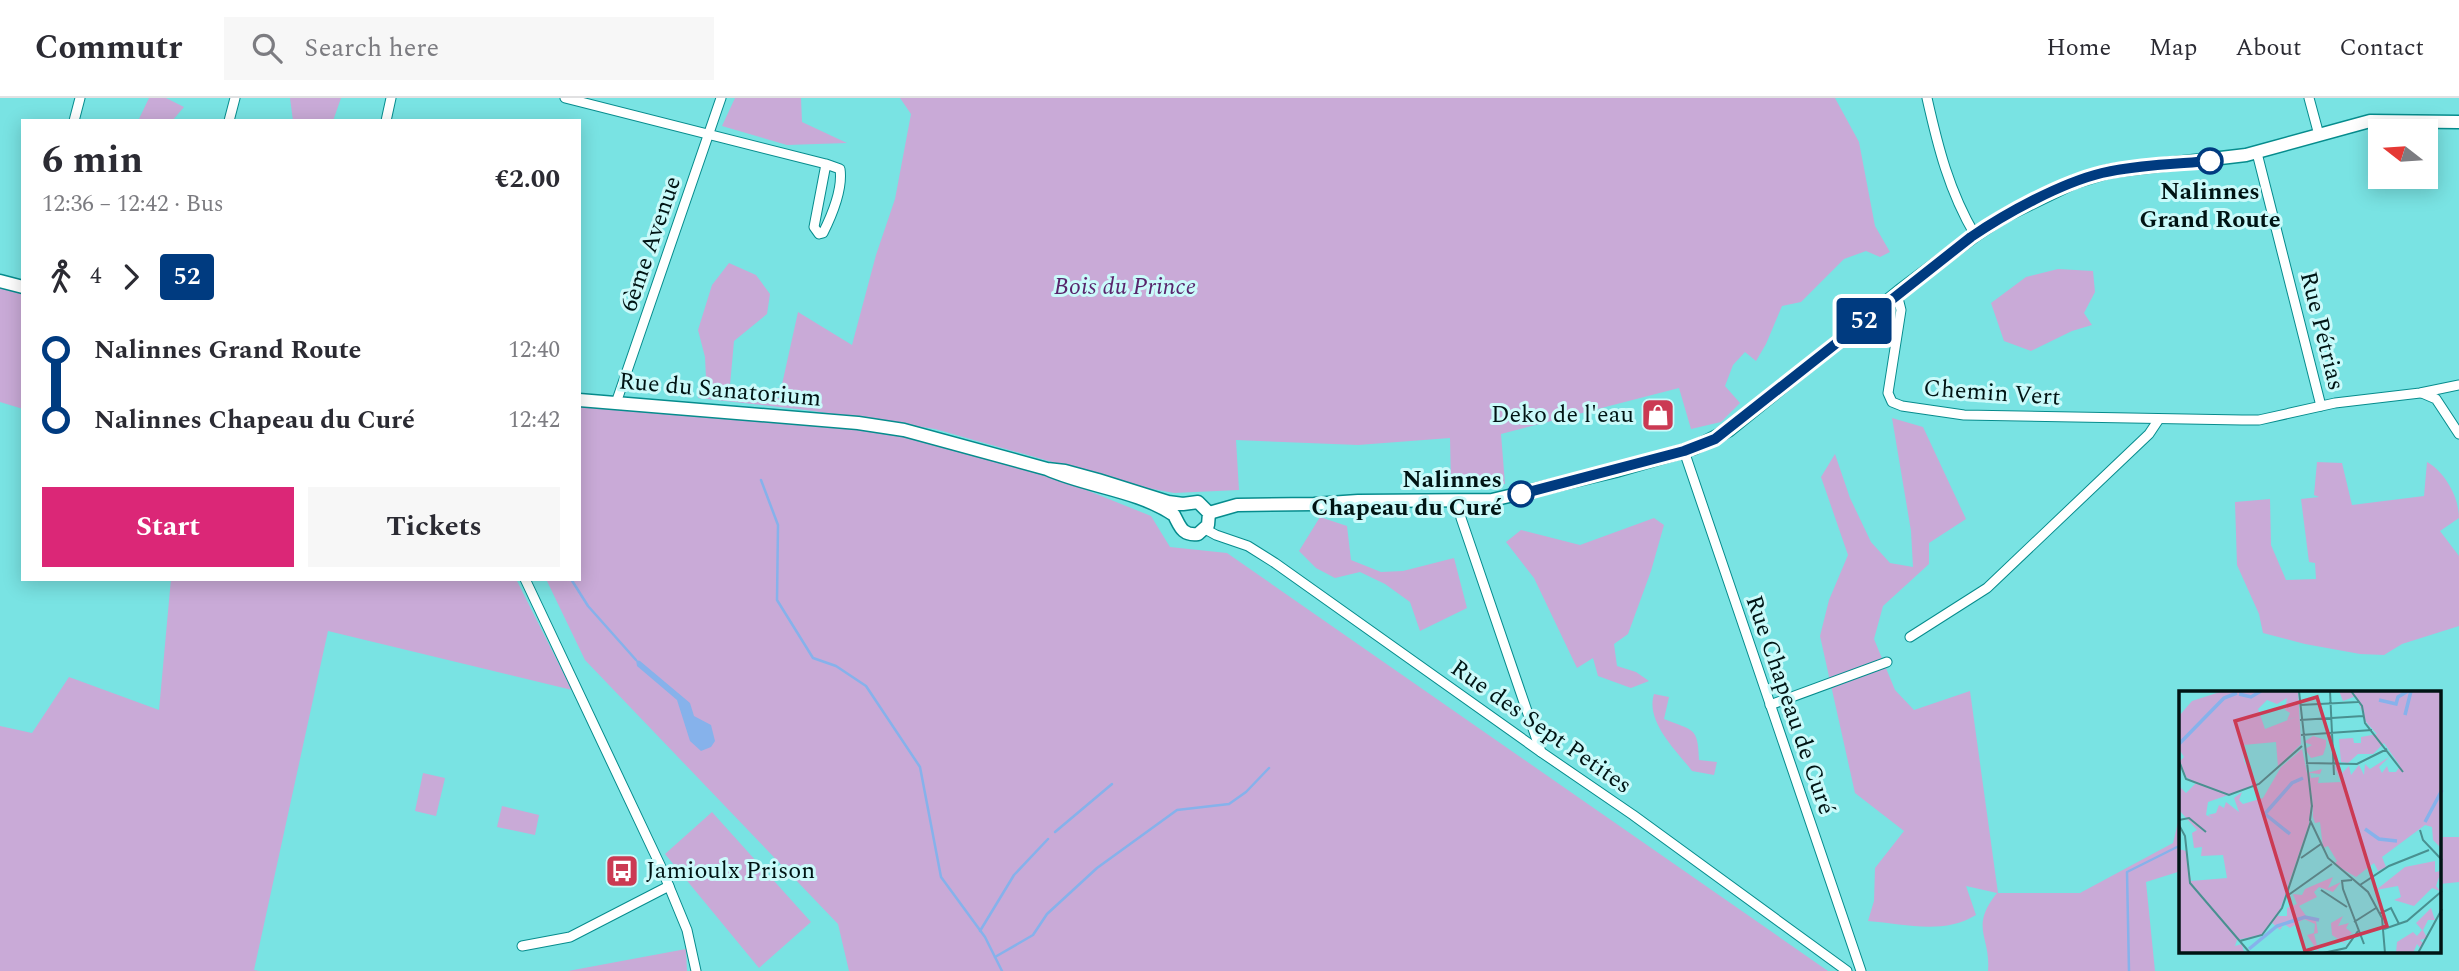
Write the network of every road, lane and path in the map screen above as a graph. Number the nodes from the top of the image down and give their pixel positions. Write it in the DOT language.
graph roads {
  1 [pos="80,98"];
  2 [pos="235,98"];
  3 [pos="391,98"];
  4 [pos="565,98"];
  5 [pos="721,98"];
  6 [pos="1927,98"];
  7 [pos="2309,98"];
  8 [pos="75,119"];
  9 [pos="230,119"];
  10 [pos="386,119"];
  11 [pos="2459,122"];
  12 [pos="710,133"];
  13 [pos="2319,135"];
  14 [pos="2257,153"];
  15 [pos="826,164"];
  16 [pos="1975,234"];
  17 [pos="0,281"];
  18 [pos="21,286"];
  19 [pos="1894,296"];
  20 [pos="2459,385"];
  21 [pos="2420,393"];
  22 [pos="581,400"];
  23 [pos="616,403"];
  24 [pos="2321,406"];
  25 [pos="2159,419"];
  26 [pos="2459,434"];
  27 [pos="1684,451"];
  28 [pos="1046,469"];
  29 [pos="1460,501"];
  30 [pos="1183,504"];
  31 [pos="1209,513"];
  32 [pos="1176,517"];
  33 [pos="1205,529"];
  34 [pos="526,581"];
  35 [pos="1910,637"];
  36 [pos="1887,662"];
  37 [pos="1770,705"];
  38 [pos="1541,752"];
  39 [pos="669,886"];
  40 [pos="522,946"];
  41 [pos="696,971"];
  42 [pos="1847,971"];
  43 [pos="1861,971"];
  1 -- 8 [label="street"];
  2 -- 9 [label="street"];
  3 -- 10 [label="street"];
  4 -- 12 [label="street"];
  5 -- 12 [label="street, 6ème Avenue"];
  6 -- 16 [label="street"];
  7 -- 13 [label="street"];
  11 -- 13 [label="street"];
  12 -- 15 [label="street"];
  12 -- 23 [label="street, 6ème Avenue"];
  13 -- 14 [label="street"];
  14 -- 16 [label="street"];
  14 -- 24 [label="street, Rue Pétrias"];
  15 -- 15 [label="street"];
  16 -- 19 [label="street"];
  17 -- 18 [label="street"];
  19 -- 25 [label="street, Chemin Vert"];
  19 -- 27 [label="street"];
  20 -- 21 [label="street, Rue Pétrias"];
  21 -- 24 [label="street, Rue Pétrias"];
  21 -- 26 [label="street"];
  22 -- 23 [label="street, Rue du Sanatorium"];
  23 -- 28 [label="street, Rue du Sanatorium"];
  24 -- 25 [label="street, Chemin Vert"];
  25 -- 35 [label="street"];
  27 -- 29 [label="street"];
  27 -- 37 [label="street, Rue Chapeau de Curé"];
  28 -- 30 [label="street"];
  28 -- 32 [label="street"];
  29 -- 31 [label="street"];
  29 -- 38 [label="street"];
  30 -- 31 [label="street"];
  30 -- 32 [label="street"];
  31 -- 33 [label="street"];
  32 -- 33 [label="street"];
  33 -- 38 [label="street, Rue des Sept Petites"];
  34 -- 39 [label="street"];
  36 -- 37 [label="street"];
  37 -- 43 [label="street, Rue Chapeau de Curé"];
  38 -- 42 [label="street, Rue des Sept Petites"];
  39 -- 40 [label="street"];
  39 -- 41 [label="street"];
}
